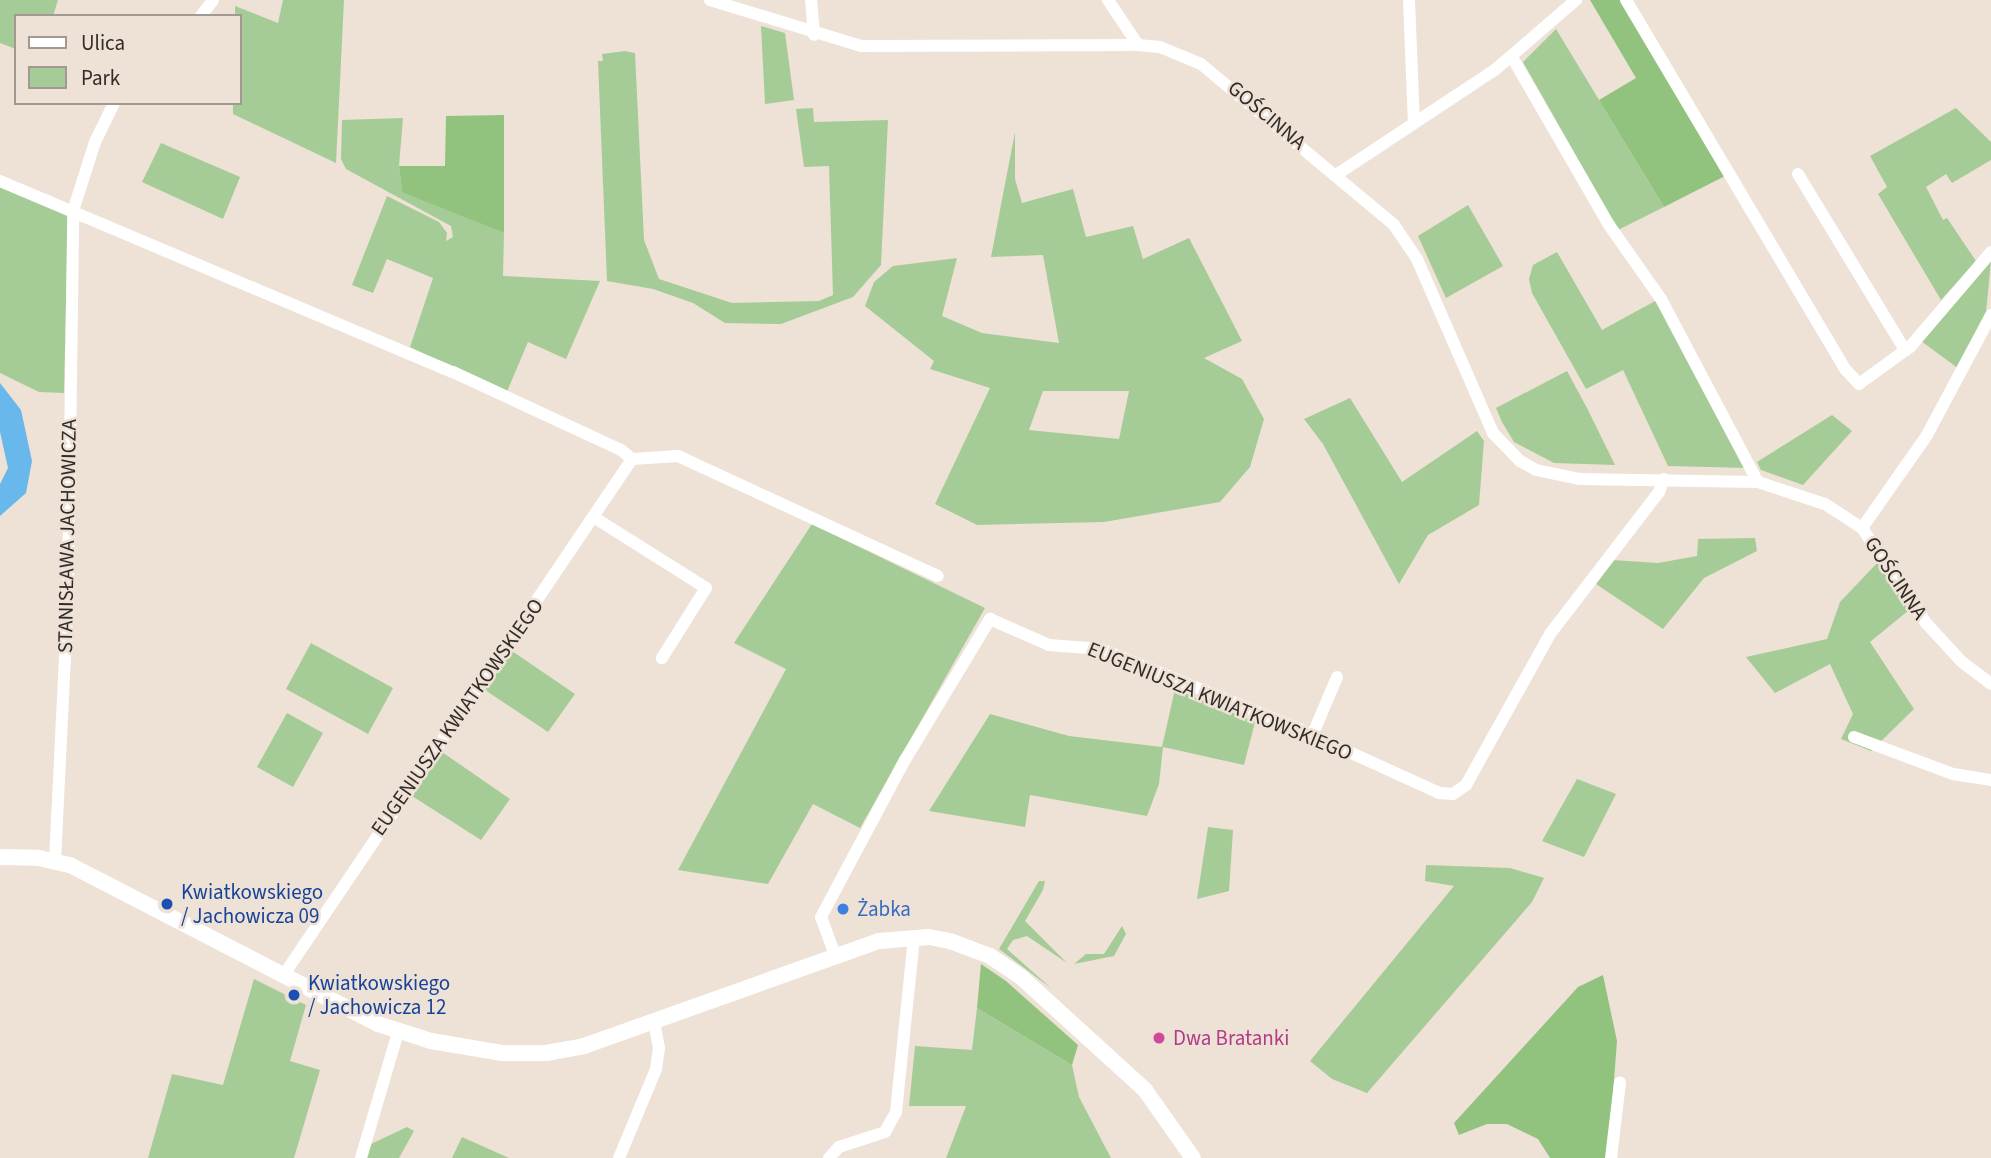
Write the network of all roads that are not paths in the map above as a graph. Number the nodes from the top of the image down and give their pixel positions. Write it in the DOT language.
graph roads {
  1 [pos="710,0"];
  2 [pos="811,0"];
  3 [pos="1108,0"];
  4 [pos="1409,0"];
  5 [pos="1576,0"];
  6 [pos="1626,0"];
  7 [pos="814,34"];
  8 [pos="1138,45"];
  9 [pos="1512,57"];
  10 [pos="113,105"];
  11 [pos="1414,123"];
  12 [pos="1798,174"];
  13 [pos="1336,175"];
  14 [pos="0,181"];
  15 [pos="73,211"];
  16 [pos="1991,253"];
  17 [pos="1991,315"];
  18 [pos="1905,350"];
  19 [pos="632,460"];
  20 [pos="1664,479"];
  21 [pos="1758,482"];
  22 [pos="595,518"];
  23 [pos="1861,528"];
  24 [pos="938,576"];
  25 [pos="662,659"];
  26 [pos="1337,677"];
  27 [pos="1991,684"];
  28 [pos="1312,736"];
  29 [pos="1854,737"];
  30 [pos="1991,780"];
  31 [pos="0,857"];
  32 [pos="55,861"];
  33 [pos="914,937"];
  34 [pos="835,954"];
  35 [pos="283,976"];
  36 [pos="654,1022"];
  37 [pos="398,1032"];
  38 [pos="1620,1083"];
  39 [pos="362,1158"];
  40 [pos="619,1158"];
  41 [pos="829,1158"];
  42 [pos="1193,1158"];
  43 [pos="1611,1158"];
  1 -- 7 [label="street, GOŚCINNA"];
  2 -- 7 [label="street"];
  3 -- 8 [label="street"];
  4 -- 11 [label="street"];
  5 -- 9 [label="street"];
  6 -- 18 [label="street"];
  7 -- 8 [label="street, GOŚCINNA"];
  8 -- 13 [label="street, GOŚCINNA"];
  9 -- 11 [label="street"];
  9 -- 21 [label="street"];
  10 -- 15 [label="street, STANISŁAWA JACHOWICZA"];
  11 -- 13 [label="street"];
  12 -- 18 [label="street"];
  13 -- 20 [label="street, GOŚCINNA"];
  14 -- 15 [label="street"];
  15 -- 19 [label="street"];
  15 -- 32 [label="street, STANISŁAWA JACHOWICZA"];
  16 -- 18 [label="street"];
  17 -- 23 [label="street"];
  19 -- 22 [label="street, EUGENIUSZA KWIATKOWSKIEGO"];
  19 -- 24 [label="street"];
  20 -- 21 [label="street, GOŚCINNA"];
  20 -- 28 [label="street, EUGENIUSZA KWIATKOWSKIEGO"];
  21 -- 23 [label="street, GOŚCINNA"];
  22 -- 25 [label="street"];
  22 -- 35 [label="street, EUGENIUSZA KWIATKOWSKIEGO"];
  23 -- 27 [label="street, GOŚCINNA"];
  26 -- 28 [label="street"];
  28 -- 34 [label="street, EUGENIUSZA KWIATKOWSKIEGO"];
  29 -- 30 [label="street"];
  31 -- 32 [label="street"];
  32 -- 35 [label="street"];
  33 -- 34 [label="street"];
  33 -- 41 [label="street"];
  33 -- 42 [label="street"];
  34 -- 36 [label="street"];
  35 -- 37 [label="street"];
  36 -- 37 [label="street"];
  36 -- 40 [label="street"];
  37 -- 39 [label="street"];
  38 -- 43 [label="street"];
}
